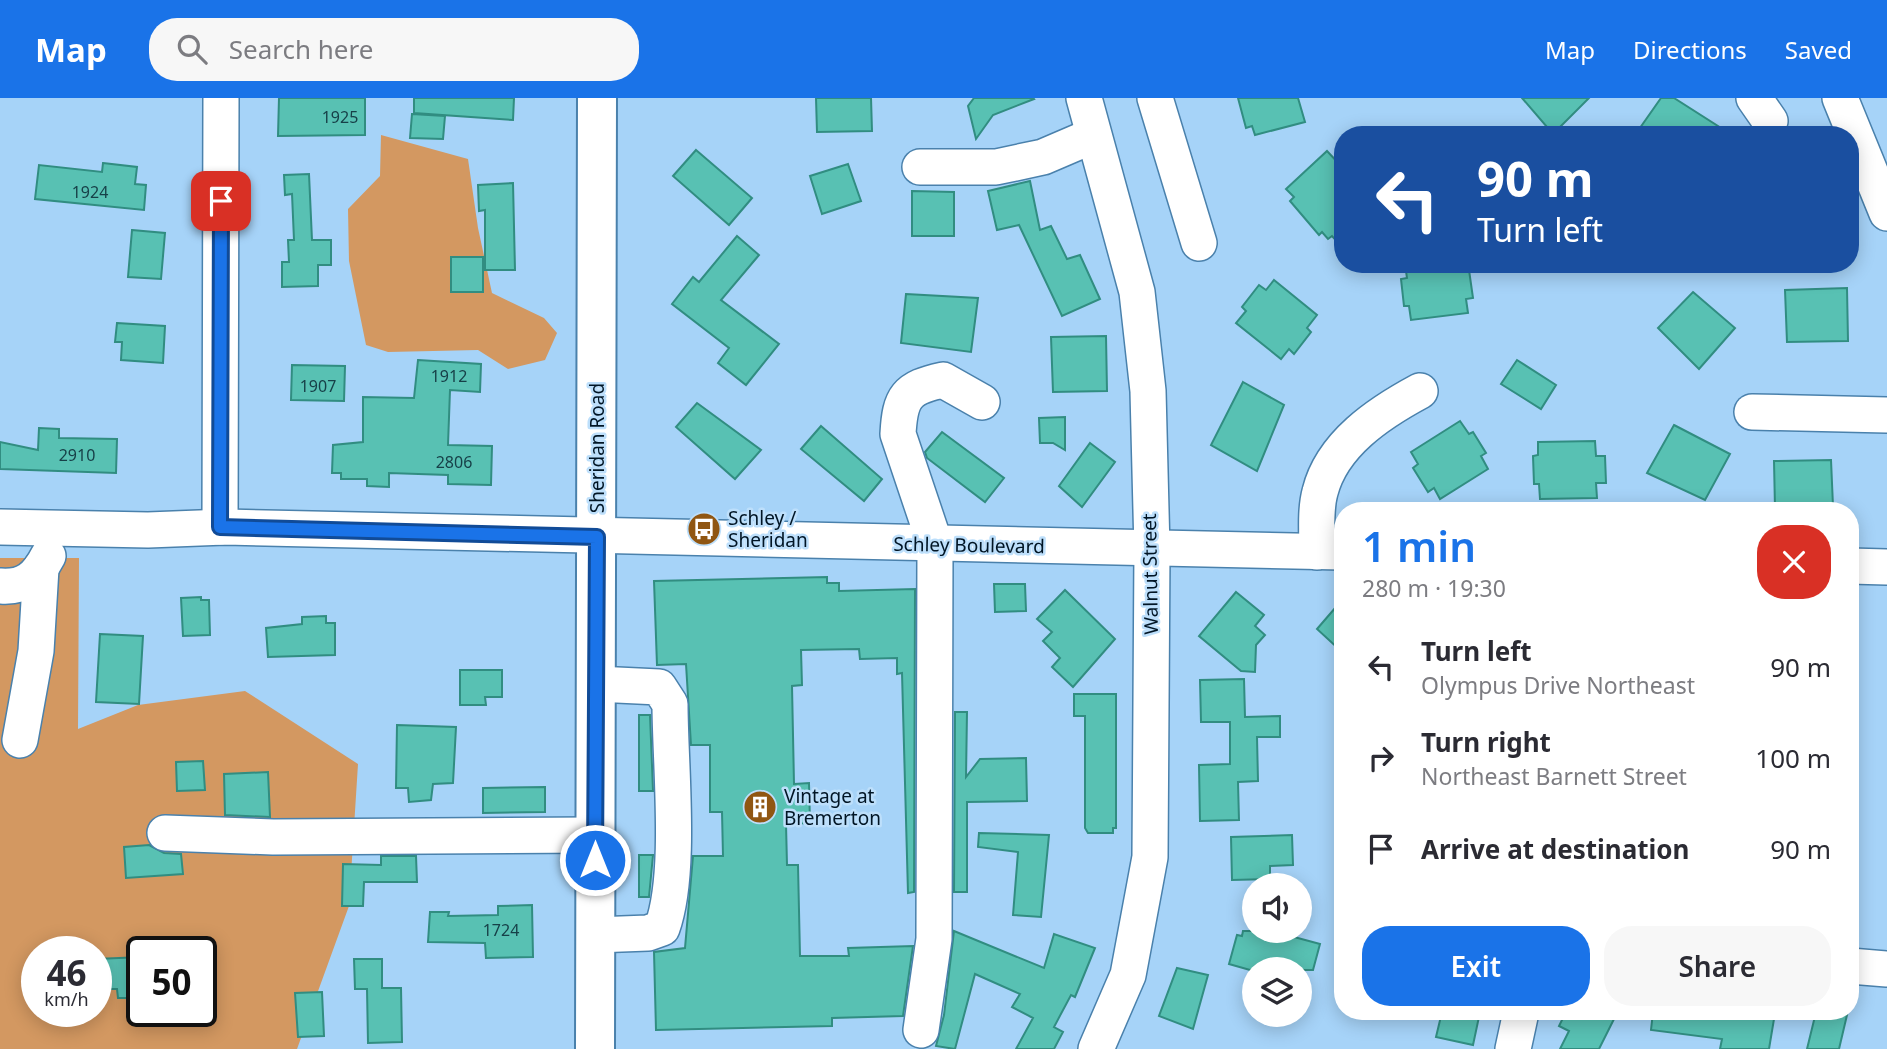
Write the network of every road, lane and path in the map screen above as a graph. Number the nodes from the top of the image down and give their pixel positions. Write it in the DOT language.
graph roads {
  1 [pos="221,98"];
  2 [pos="597,98"];
  3 [pos="1084,98"];
  4 [pos="1155,98"];
  5 [pos="1840,98"];
  6 [pos="1852,126"];
  7 [pos="1092,136"];
  8 [pos="1859,141"];
  9 [pos="920,167"];
  10 [pos="1887,213"];
  11 [pos="1199,243"];
  12 [pos="1420,391"];
  13 [pos="982,402"];
  14 [pos="1752,412"];
  15 [pos="1887,415"];
  16 [pos="0,527"];
  17 [pos="220,527"];
  18 [pos="57,528"];
  19 [pos="597,537"];
  20 [pos="935,544"];
  21 [pos="1152,550"];
  22 [pos="1329,552"];
  23 [pos="1859,566"];
  24 [pos="1887,567"];
  25 [pos="41,568"];
  26 [pos="0,586"];
  27 [pos="596,684"];
  28 [pos="20,740"];
  29 [pos="165,833"];
  30 [pos="596,835"];
  31 [pos="595,935"];
  32 [pos="1859,967"];
  33 [pos="1887,969"];
  34 [pos="1519,1020"];
  35 [pos="920,1030"];
  36 [pos="595,1049"];
  37 [pos="1096,1049"];
  38 [pos="1513,1049"];
  1 -- 17 [label="street"];
  2 -- 19 [label="main road, Sheridan Road"];
  3 -- 7 [label="street, Walnut Street"];
  4 -- 11 [label="street"];
  5 -- 6 [label="street"];
  7 -- 9 [label="street"];
  7 -- 21 [label="street, Walnut Street"];
  8 -- 10 [label="street"];
  12 -- 22 [label="street"];
  13 -- 20 [label="street"];
  14 -- 15 [label="street"];
  16 -- 18 [label="street, Schley Boulevard"];
  17 -- 18 [label="street, Schley Boulevard"];
  17 -- 19 [label="street, Schley Boulevard"];
  18 -- 25 [label="street"];
  19 -- 20 [label="street, Schley Boulevard"];
  19 -- 27 [label="main road, Sheridan Road"];
  20 -- 21 [label="street, Schley Boulevard"];
  20 -- 35 [label="street"];
  21 -- 22 [label="street, Schley Boulevard"];
  21 -- 37 [label="street, Walnut Street"];
  23 -- 24 [label="street"];
  25 -- 26 [label="street"];
  25 -- 28 [label="street"];
  27 -- 30 [label="main road, Sheridan Road"];
  27 -- 31 [label="street"];
  29 -- 30 [label="street"];
  30 -- 31 [label="main road, Sheridan Road"];
  31 -- 36 [label="main road, Sheridan Road"];
  32 -- 33 [label="street"];
  34 -- 38 [label="street"];
}
